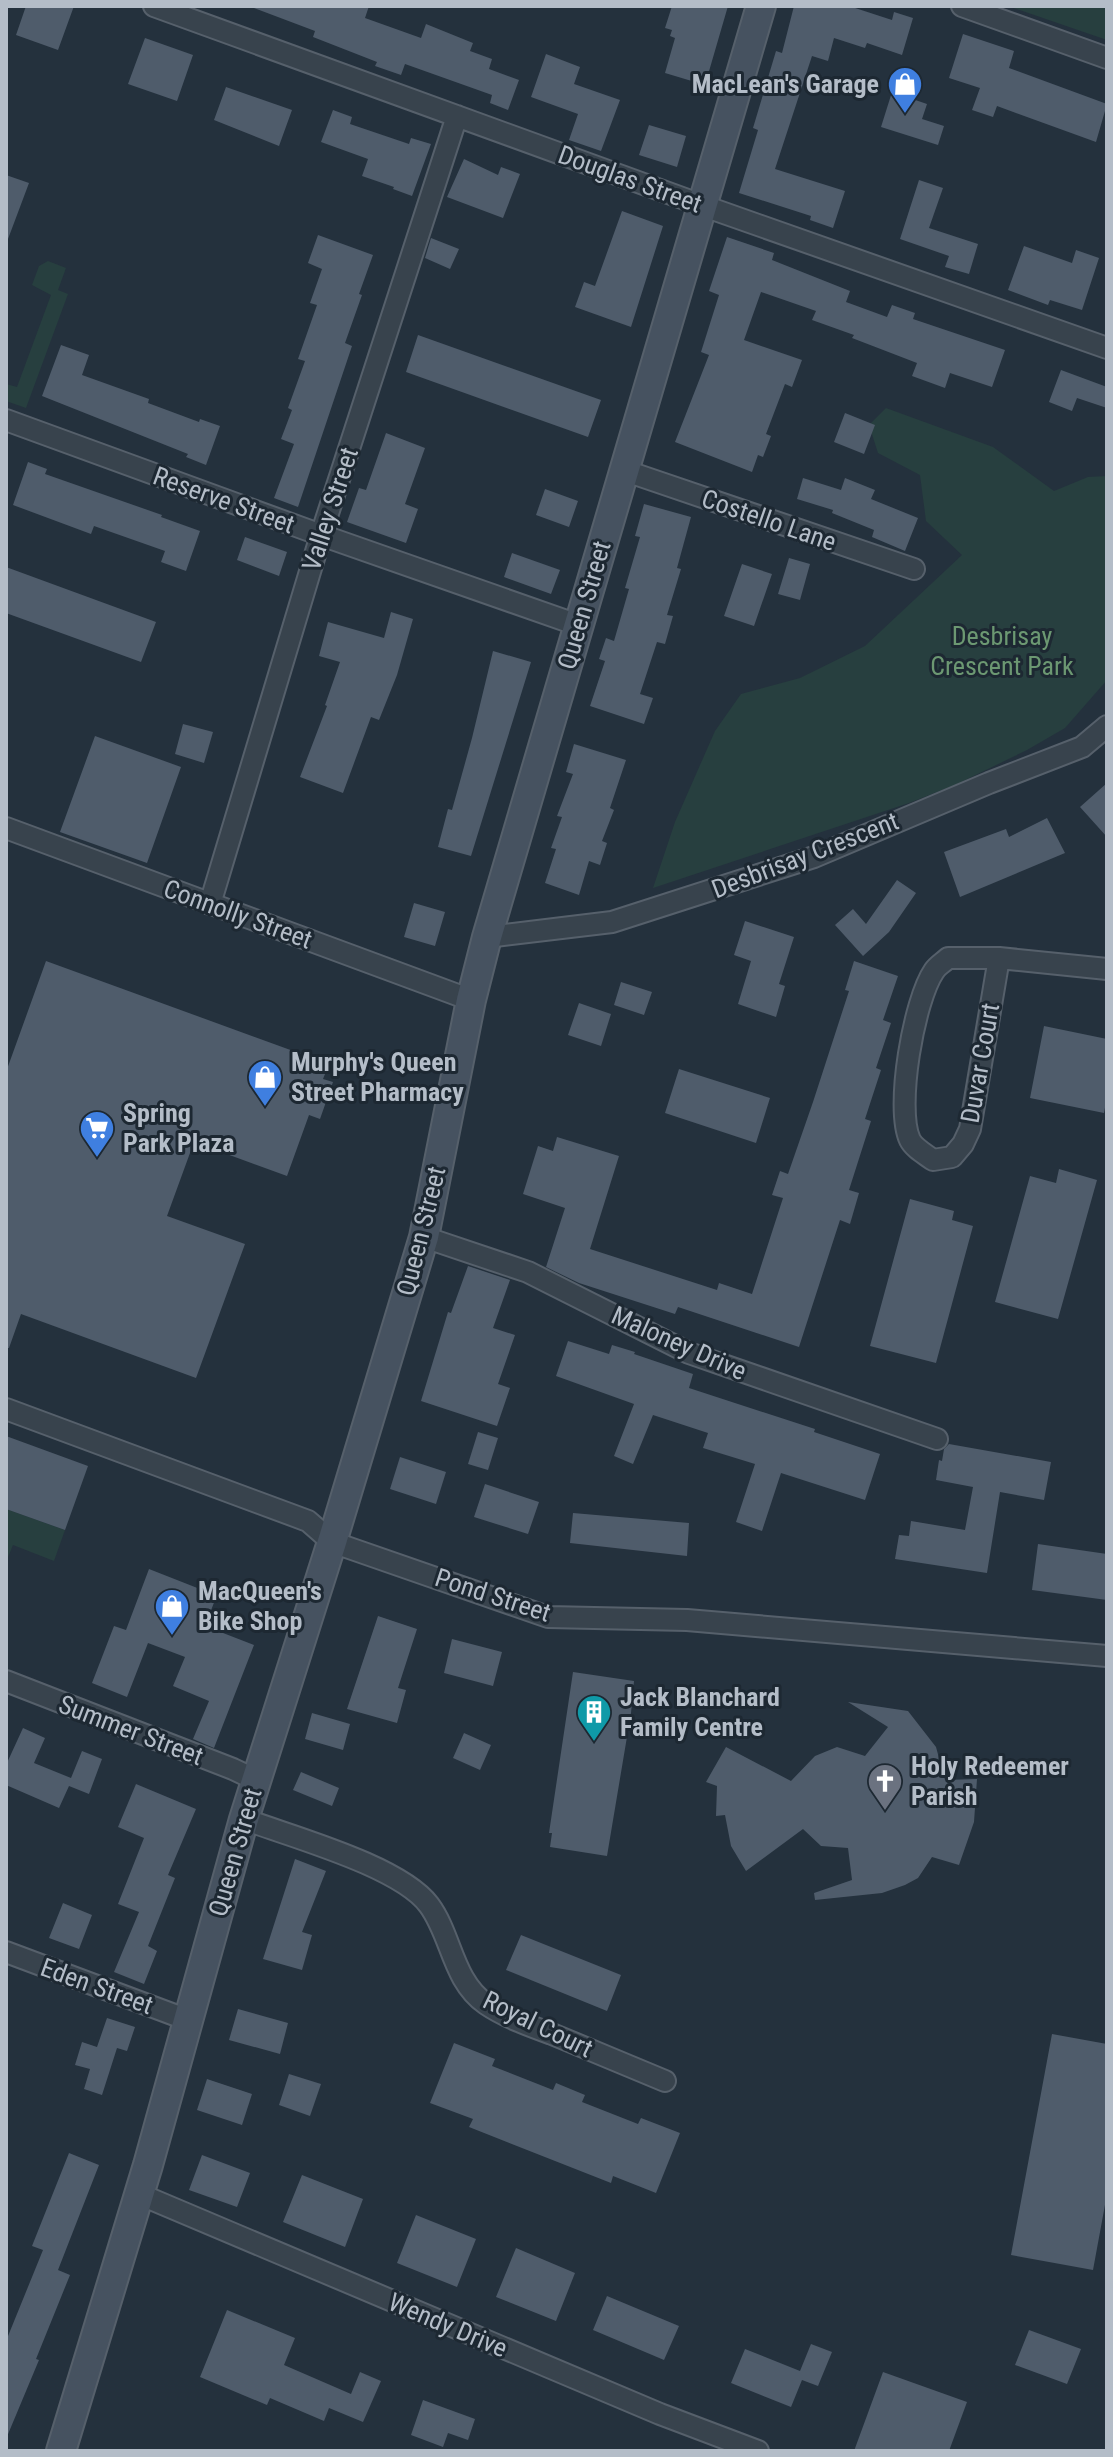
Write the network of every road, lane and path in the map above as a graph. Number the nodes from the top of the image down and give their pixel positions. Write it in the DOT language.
graph roads {
  1 [pos="154,6"];
  2 [pos="761,6"];
  3 [pos="962,6"];
  4 [pos="1107,58"];
  5 [pos="457,116"];
  6 [pos="704,206"];
  7 [pos="1107,348"];
  8 [pos="6,420"];
  9 [pos="623,470"];
  10 [pos="321,535"];
  11 [pos="914,569"];
  12 [pos="578,625"];
  13 [pos="1107,726"];
  14 [pos="6,828"];
  15 [pos="210,904"];
  16 [pos="487,937"];
  17 [pos="999,958"];
  18 [pos="1107,969"];
  19 [pos="471,1000"];
  20 [pos="424,1237"];
  21 [pos="6,1409"];
  22 [pos="937,1439"];
  23 [pos="332,1542"];
  24 [pos="1107,1656"];
  25 [pos="6,1681"];
  26 [pos="256,1780"];
  27 [pos="244,1819"];
  28 [pos="6,1952"];
  29 [pos="188,2020"];
  30 [pos="665,2081"];
  31 [pos="139,2194"];
  32 [pos="59,2449"];
  33 [pos="758,2451"];
  1 -- 5 [label="street, Douglas Street"];
  2 -- 6 [label="street, Queen Street"];
  3 -- 4 [label="street"];
  5 -- 6 [label="street, Douglas Street"];
  5 -- 10 [label="street, Valley Street"];
  6 -- 7 [label="street, Douglas Street"];
  6 -- 9 [label="street, Queen Street"];
  8 -- 10 [label="street, Reserve Street"];
  9 -- 11 [label="street, Costello Lane"];
  9 -- 12 [label="street, Queen Street"];
  10 -- 12 [label="street, Reserve Street"];
  10 -- 15 [label="street, Valley Street"];
  12 -- 16 [label="street, Queen Street"];
  13 -- 16 [label="street, Desbrisay Crescent"];
  14 -- 15 [label="street, Connolly Street"];
  15 -- 19 [label="street, Connolly Street"];
  16 -- 19 [label="street, Queen Street"];
  17 -- 17 [label="street, Duvar Court"];
  17 -- 18 [label="street, Duvar Court"];
  19 -- 20 [label="street, Queen Street"];
  20 -- 22 [label="street, Maloney Drive"];
  20 -- 23 [label="street, Queen Street"];
  21 -- 23 [label="street, Pond Street"];
  23 -- 24 [label="street, Pond Street"];
  23 -- 26 [label="street, Queen Street"];
  25 -- 26 [label="street, Summer Street"];
  26 -- 27 [label="street, Queen Street"];
  27 -- 29 [label="street, Queen Street"];
  27 -- 30 [label="street, Royal Court"];
  28 -- 29 [label="street, Eden Street"];
  29 -- 31 [label="street, Queen Street"];
  31 -- 32 [label="street, Queen Street"];
  31 -- 33 [label="street, Wendy Drive"];
}
